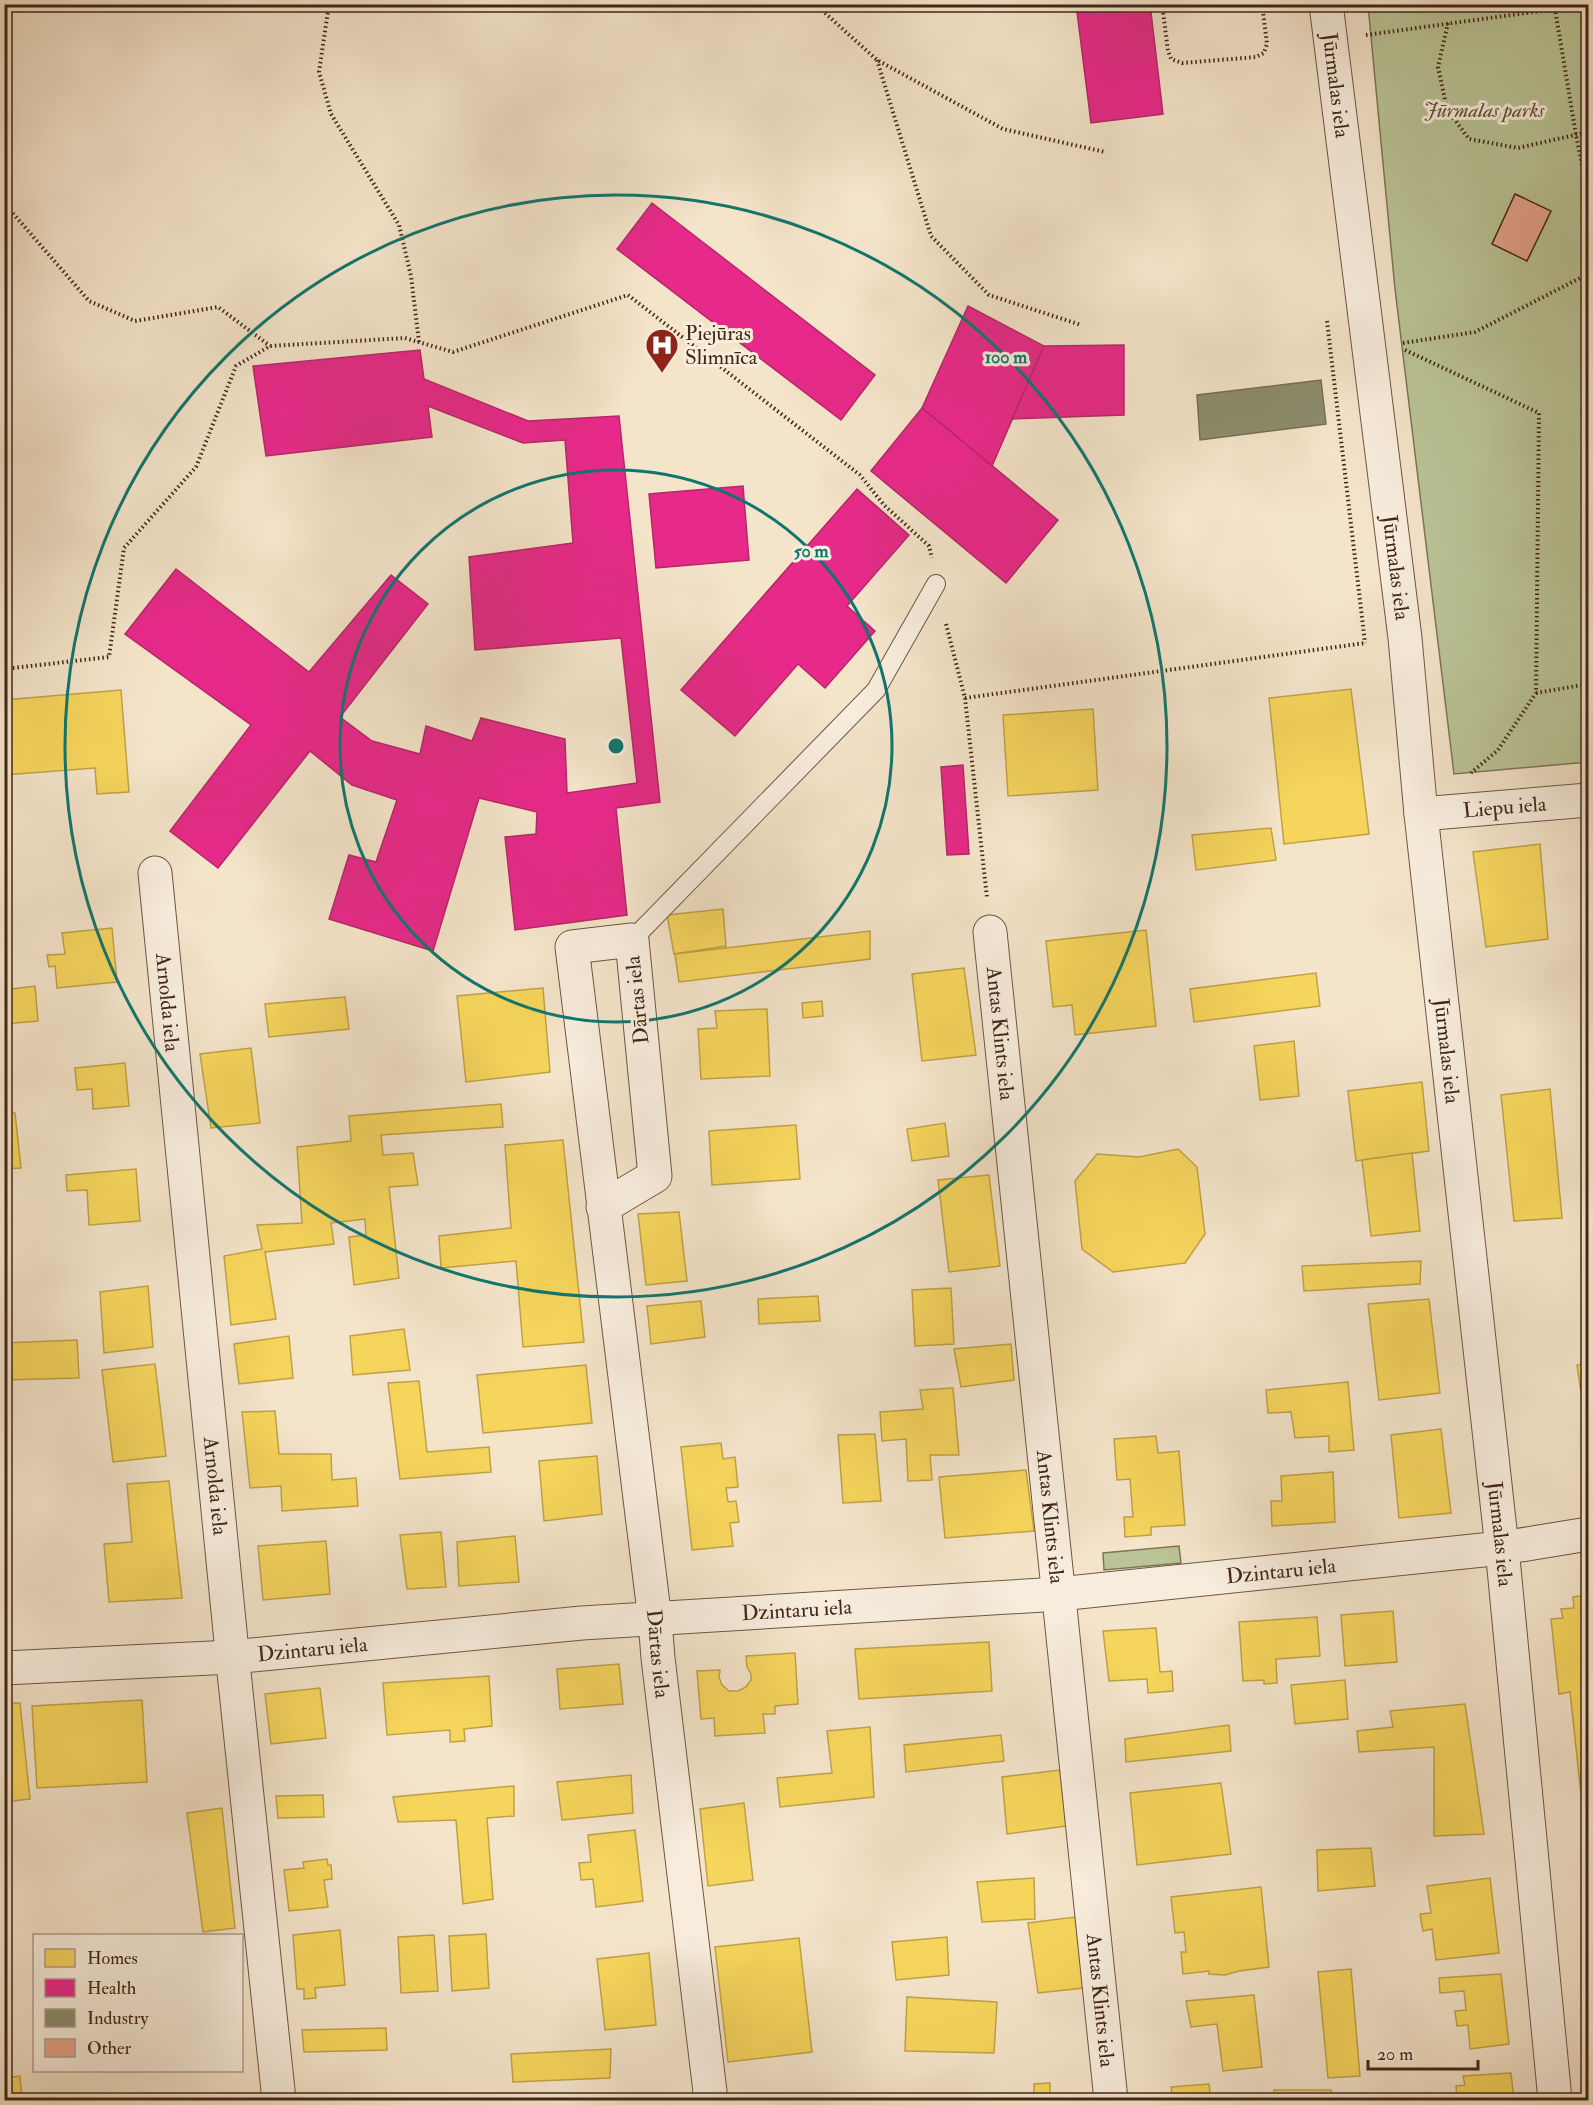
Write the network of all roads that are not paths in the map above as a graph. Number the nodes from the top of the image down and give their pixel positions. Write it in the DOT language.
graph roads {
  1 [pos="1326,4"];
  2 [pos="936,584"];
  3 [pos="1588,800"];
  4 [pos="1421,814"];
  5 [pos="155,873"];
  6 [pos="990,932"];
  7 [pos="632,940"];
  8 [pos="603,1207"];
  9 [pos="1588,1534"];
  10 [pos="1502,1548"];
  11 [pos="1059,1594"];
  12 [pos="655,1620"];
  13 [pos="232,1657"];
  14 [pos="4,1668"];
  15 [pos="279,2100"];
  16 [pos="711,2100"];
  17 [pos="1111,2100"];
  18 [pos="1555,2100"];
  1 -- 4 [label="street, Jūrmalas iela"];
  2 -- 7 [label="lane"];
  3 -- 4 [label="street, Liepu iela"];
  4 -- 10 [label="street, Jūrmalas iela"];
  5 -- 13 [label="street, Arnolda iela"];
  6 -- 11 [label="street, Antas Klints iela"];
  7 -- 8 [label="street, Dārtas iela"];
  7 -- 8 [label="street, Dārtas iela"];
  8 -- 12 [label="street, Dārtas iela"];
  9 -- 10 [label="street, Dzintaru iela"];
  10 -- 11 [label="street, Dzintaru iela"];
  10 -- 18 [label="street, Jūrmalas iela"];
  11 -- 12 [label="street, Dzintaru iela"];
  11 -- 17 [label="street, Antas Klints iela"];
  12 -- 13 [label="street, Dzintaru iela"];
  12 -- 16 [label="street, Dārtas iela"];
  13 -- 14 [label="street, Dzintaru iela"];
  13 -- 15 [label="street, Arnolda iela"];
}
